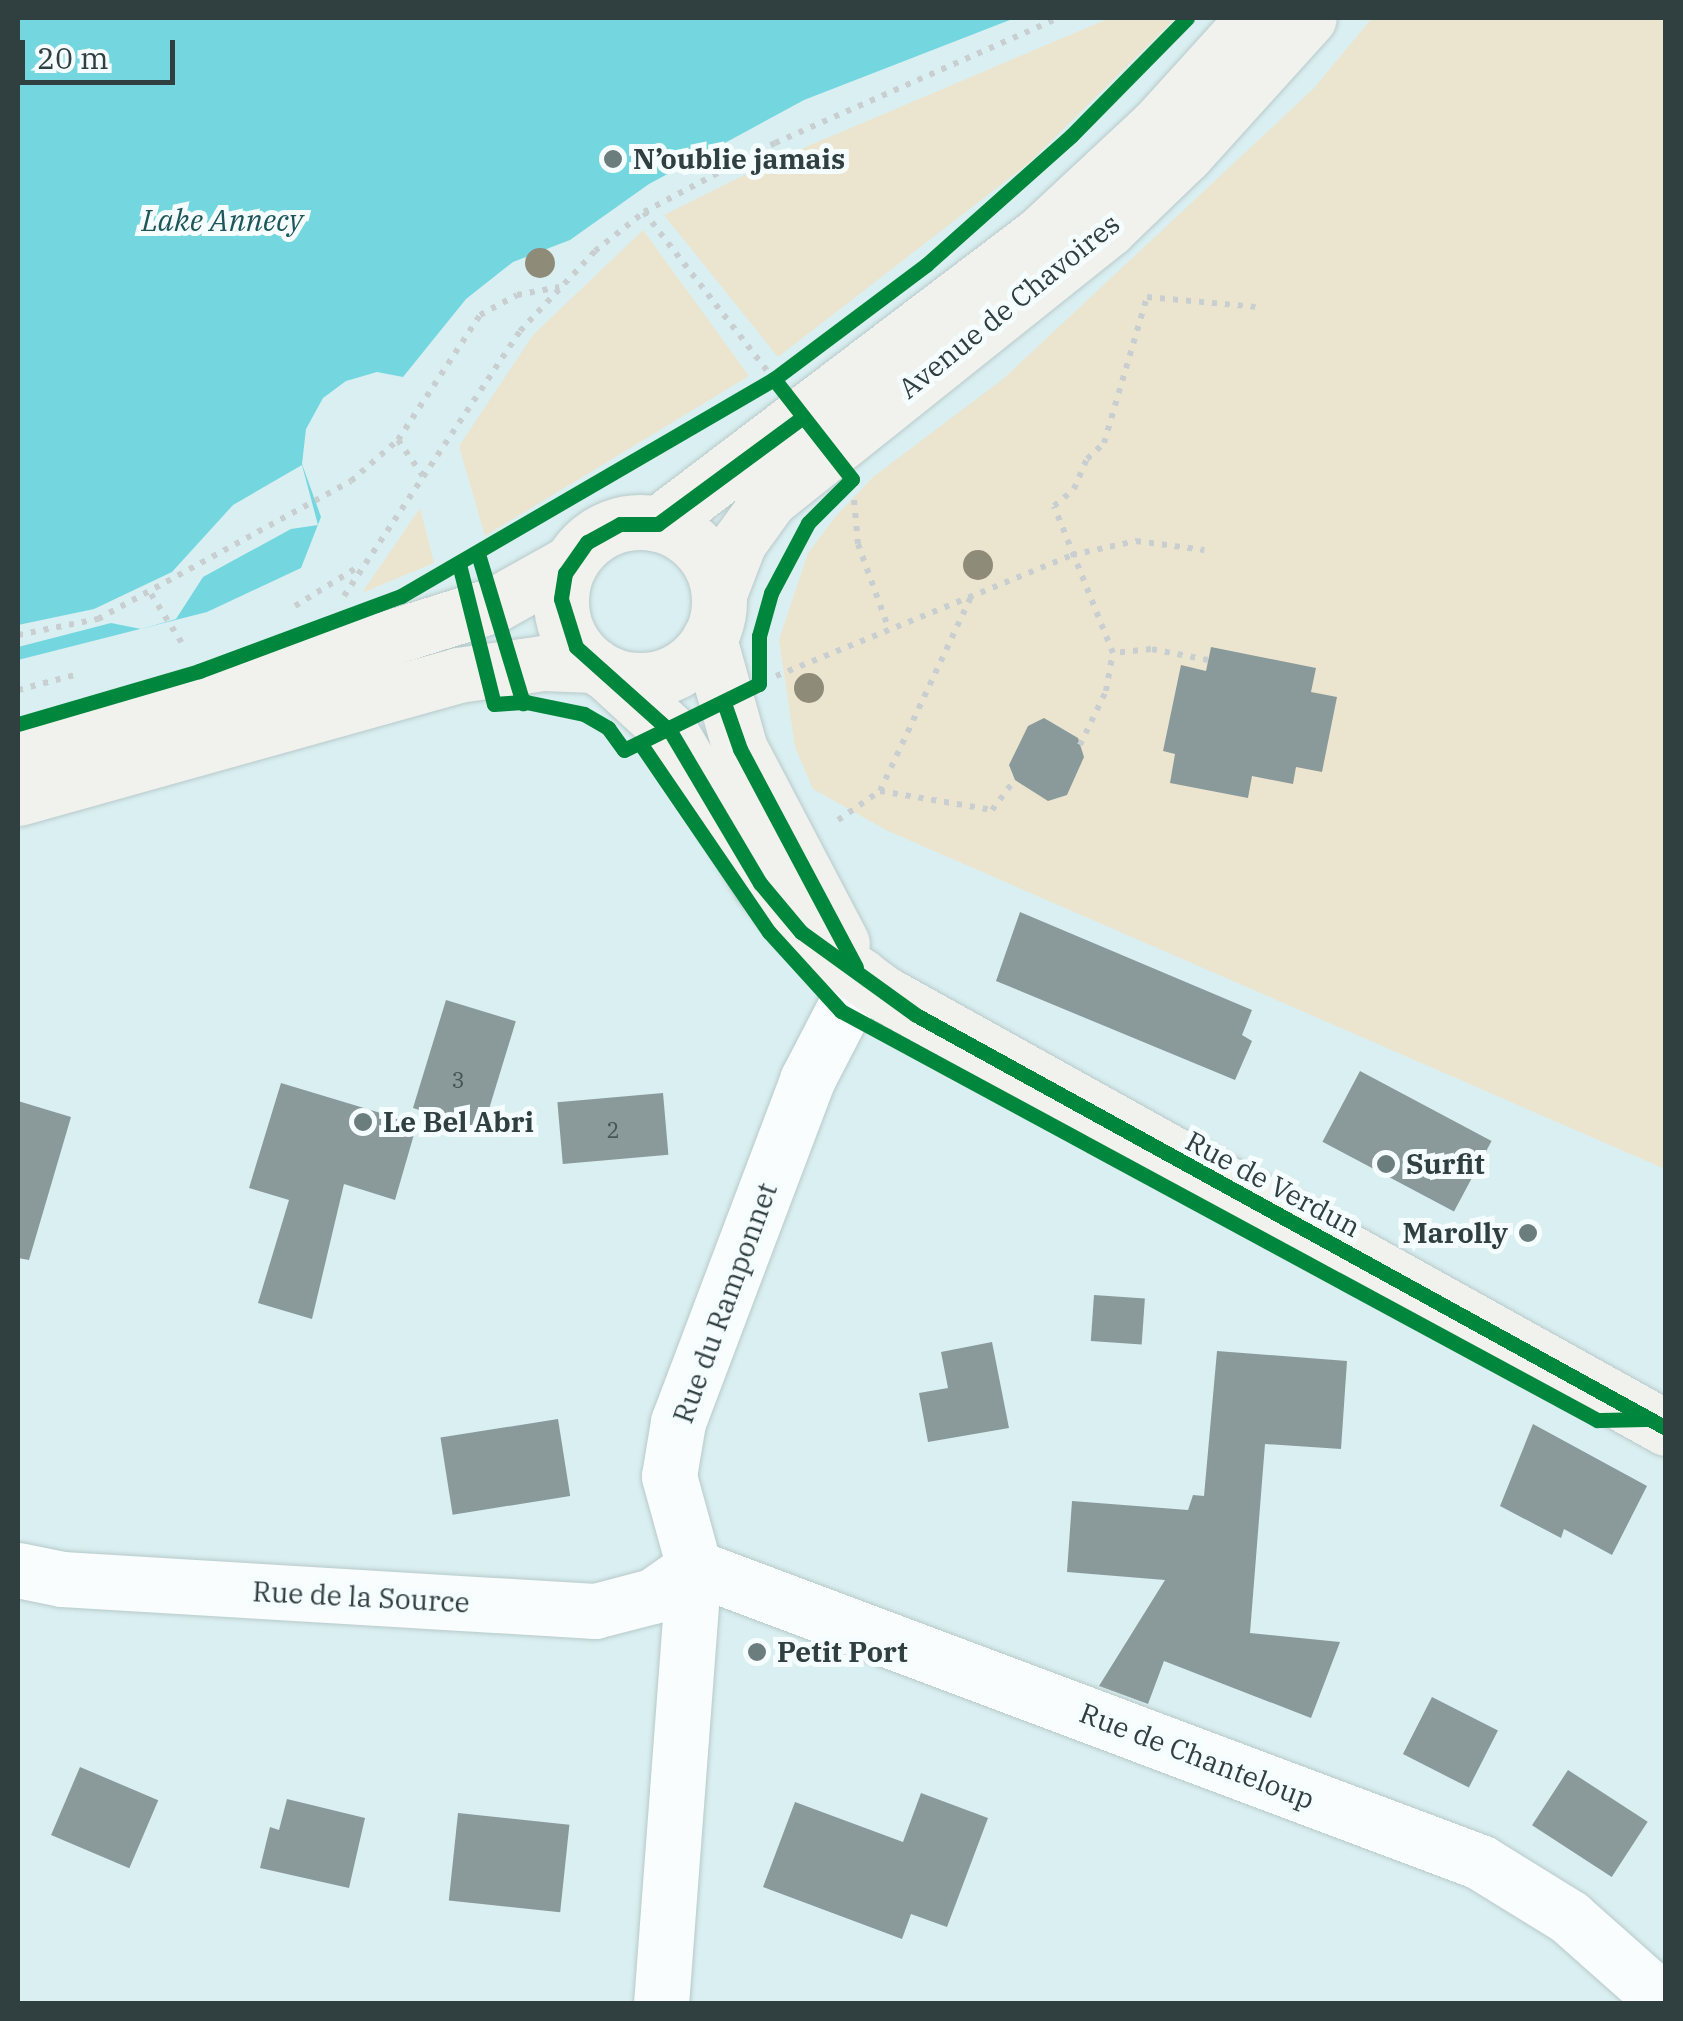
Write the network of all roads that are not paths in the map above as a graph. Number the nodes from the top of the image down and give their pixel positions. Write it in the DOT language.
graph roads {
  1 [pos="1254,18"];
  2 [pos="1308,18"];
  3 [pos="658,524"];
  4 [pos="571,562"];
  5 [pos="714,617"];
  6 [pos="600,669"];
  7 [pos="18,754"];
  8 [pos="18,798"];
  9 [pos="861,976"];
  10 [pos="1666,1428"];
  11 [pos="694,1568"];
  12 [pos="18,1570"];
  13 [pos="1666,2003"];
  14 [pos="661,2004"];
  1 -- 3 [label="main road, Avenue de Chavoires"];
  2 -- 5 [label="main road, Avenue de Chavoires"];
  3 -- 4 [label="main road"];
  3 -- 5 [label="main road"];
  4 -- 6 [label="main road"];
  4 -- 7 [label="main road"];
  5 -- 6 [label="main road"];
  5 -- 9 [label="main road, Rue de Verdun"];
  6 -- 8 [label="main road"];
  6 -- 9 [label="main road, Rue de Verdun"];
  9 -- 10 [label="main road, Rue de Verdun"];
  9 -- 11 [label="street, Rue du Ramponnet"];
  11 -- 12 [label="street, Rue de la Source"];
  11 -- 13 [label="street, Rue de Chanteloup"];
  11 -- 14 [label="street, Rue du Ramponnet"];
}
